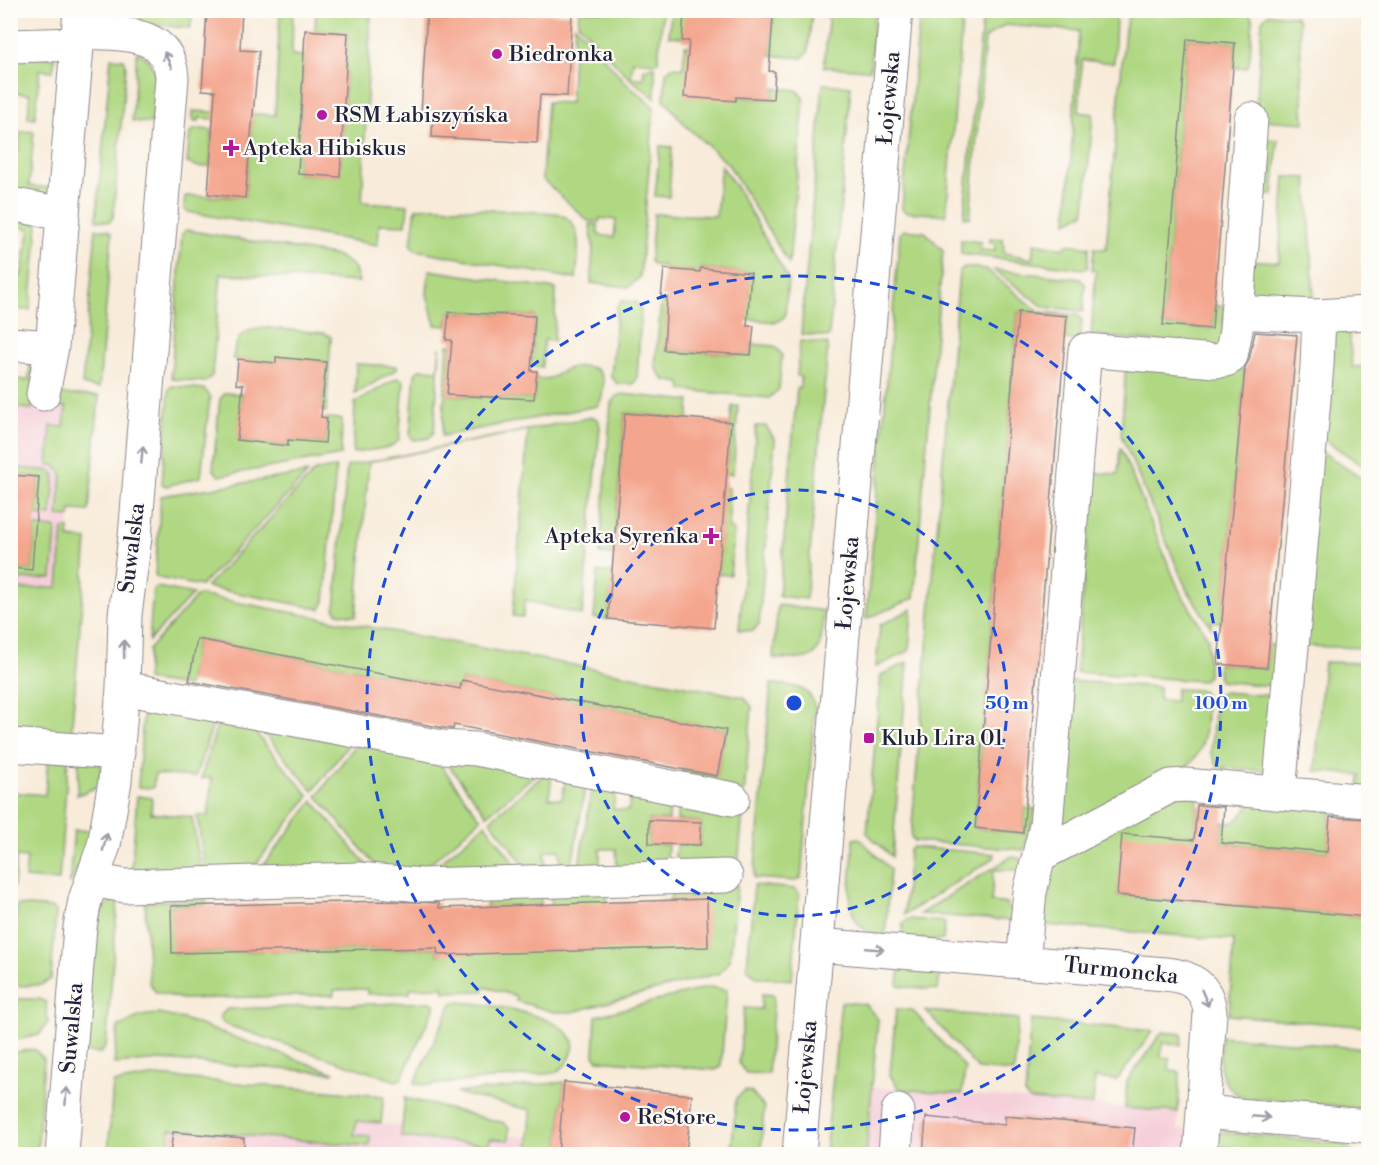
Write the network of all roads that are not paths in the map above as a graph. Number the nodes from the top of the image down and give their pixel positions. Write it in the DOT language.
graph roads {
  1 [pos="896,10"];
  2 [pos="70,33"];
  3 [pos="10,46"];
  4 [pos="1251,119"];
  5 [pos="10,204"];
  6 [pos="63,214"];
  7 [pos="1368,313"];
  8 [pos="1319,316"];
  9 [pos="1236,321"];
  10 [pos="10,344"];
  11 [pos="52,347"];
  12 [pos="43,394"];
  13 [pos="123,688"];
  14 [pos="10,745"];
  15 [pos="118,753"];
  16 [pos="1280,793"];
  17 [pos="733,800"];
  18 [pos="1368,801"];
  19 [pos="1040,855"];
  20 [pos="726,876"];
  21 [pos="92,880"];
  22 [pos="817,945"];
  23 [pos="1023,962"];
  24 [pos="898,1111"];
  25 [pos="1203,1112"];
  26 [pos="1368,1126"];
  27 [pos="62,1155"];
  28 [pos="799,1155"];
  29 [pos="895,1155"];
  30 [pos="1200,1155"];
  1 -- 22 [label="street, Łojewska"];
  2 -- 3 [label="street, Suwalska"];
  2 -- 6 [label="street"];
  13 -- 2 [label="street, Suwalska, one-way"];
  4 -- 9 [label="street"];
  5 -- 6 [label="street"];
  6 -- 11 [label="street"];
  7 -- 8 [label="street"];
  8 -- 9 [label="street"];
  8 -- 16 [label="street"];
  9 -- 19 [label="street"];
  10 -- 11 [label="street"];
  11 -- 12 [label="street"];
  13 -- 15 [label="street, Suwalska"];
  13 -- 17 [label="street"];
  14 -- 15 [label="street"];
  21 -- 15 [label="street, Suwalska, one-way"];
  16 -- 18 [label="street"];
  16 -- 19 [label="street"];
  19 -- 23 [label="street"];
  20 -- 21 [label="street"];
  27 -- 21 [label="street, Suwalska, one-way"];
  22 -- 23 [label="street, Turmoncka, one-way"];
  22 -- 28 [label="street, Łojewska"];
  23 -- 25 [label="street, Turmoncka, one-way"];
  24 -- 29 [label="street"];
  25 -- 26 [label="street, one-way"];
  25 -- 30 [label="street, Turmoncka"];
}
